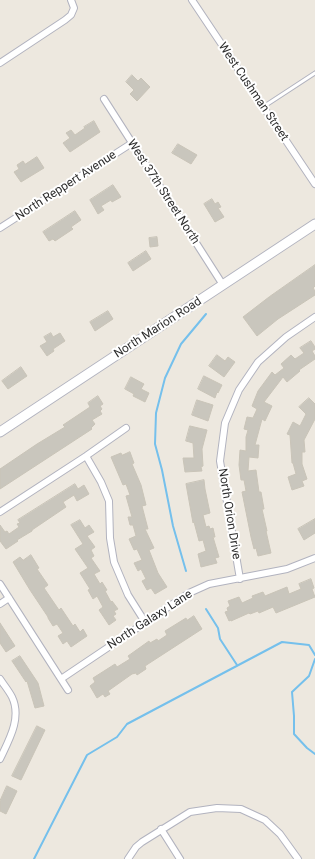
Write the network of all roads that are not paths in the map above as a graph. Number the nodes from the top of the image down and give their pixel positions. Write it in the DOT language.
graph roads {
  1 [pos="71,0"];
  2 [pos="192,0"];
  3 [pos="0,63"];
  4 [pos="315,73"];
  5 [pos="104,99"];
  6 [pos="263,106"];
  7 [pos="132,143"];
  8 [pos="315,184"];
  9 [pos="315,224"];
  10 [pos="0,228"];
  11 [pos="223,285"];
  12 [pos="315,317"];
  13 [pos="126,428"];
  14 [pos="0,432"];
  15 [pos="86,456"];
  16 [pos="0,512"];
  17 [pos="315,558"];
  18 [pos="240,579"];
  19 [pos="0,584"];
  20 [pos="9,598"];
  21 [pos="0,604"];
  22 [pos="145,622"];
  23 [pos="0,679"];
  24 [pos="60,679"];
  25 [pos="68,690"];
  26 [pos="1,754"];
  27 [pos="161,829"];
  28 [pos="128,859"];
  29 [pos="180,859"];
  30 [pos="298,859"];
  1 -- 3 [label="street"];
  2 -- 6 [label="street, West Cushman Street"];
  4 -- 6 [label="lane"];
  5 -- 7 [label="street, West 37th Street North"];
  6 -- 8 [label="street, West Cushman Street"];
  7 -- 10 [label="street, North Reppert Avenue"];
  7 -- 11 [label="street, West 37th Street North"];
  9 -- 11 [label="main road, North Marion Road"];
  11 -- 14 [label="main road, North Marion Road"];
  12 -- 18 [label="street, North Orion Drive"];
  13 -- 15 [label="street"];
  15 -- 16 [label="street"];
  15 -- 22 [label="street"];
  17 -- 18 [label="street, North Galaxy Lane"];
  18 -- 22 [label="street, North Galaxy Lane"];
  19 -- 20 [label="street"];
  20 -- 21 [label="street"];
  20 -- 24 [label="street"];
  22 -- 24 [label="street, North Galaxy Lane"];
  23 -- 26 [label="street"];
  24 -- 25 [label="street"];
  27 -- 28 [label="street"];
  27 -- 29 [label="street"];
  27 -- 30 [label="street"];
}
